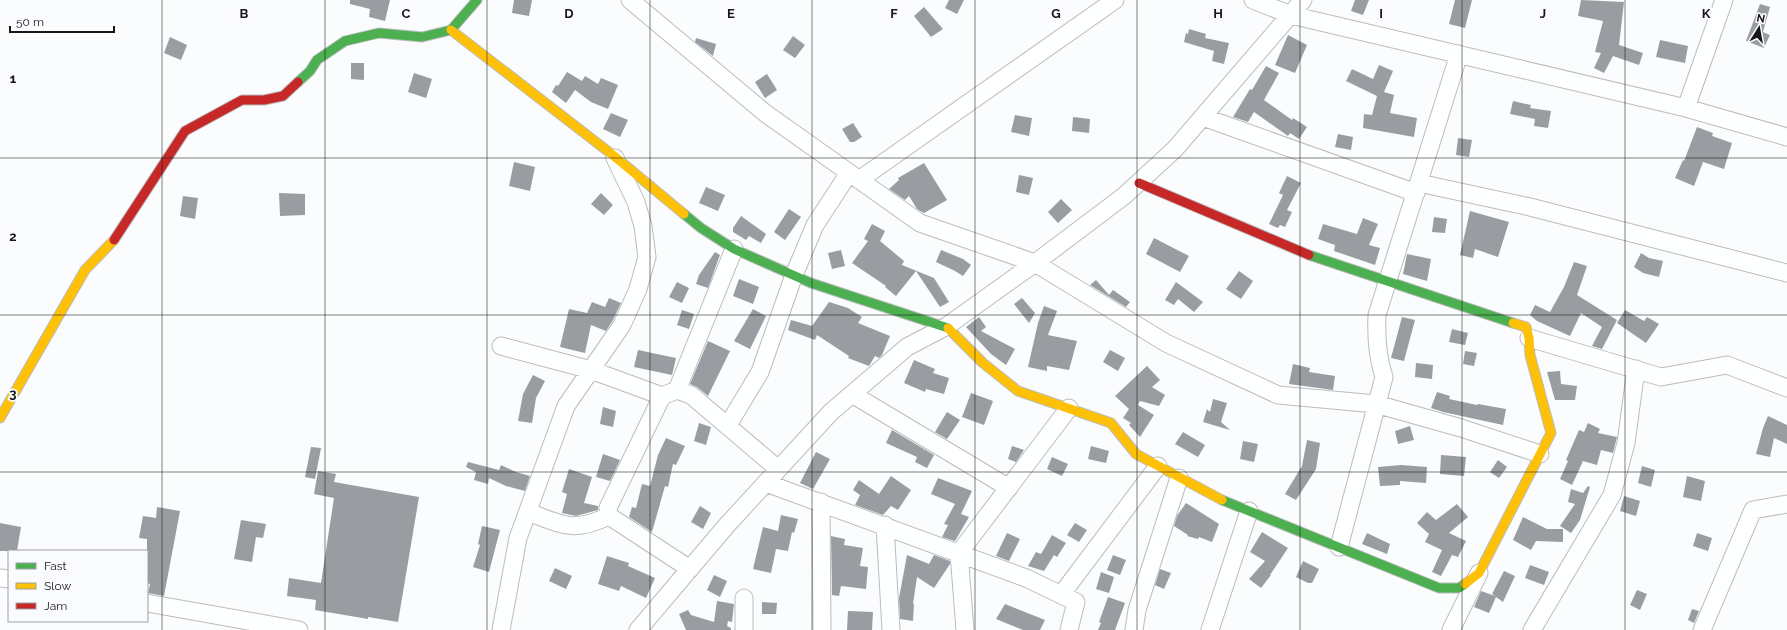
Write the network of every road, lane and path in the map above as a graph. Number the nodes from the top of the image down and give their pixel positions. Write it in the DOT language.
graph roads {
  1 [pos="477,0"];
  2 [pos="1116,0"];
  3 [pos="1253,0"];
  4 [pos="1304,0"];
  5 [pos="1724,0"];
  6 [pos="638,3"];
  7 [pos="1291,15"];
  8 [pos="451,30"];
  9 [pos="1459,54"];
  10 [pos="1686,108"];
  11 [pos="1203,117"];
  12 [pos="1787,138"];
  13 [pos="614,156"];
  14 [pos="854,176"];
  15 [pos="1138,183"];
  16 [pos="1417,188"];
  17 [pos="734,250"];
  18 [pos="1035,263"];
  19 [pos="1787,273"];
  20 [pos="794,275"];
  21 [pos="1387,282"];
  22 [pos="947,326"];
  23 [pos="1529,338"];
  24 [pos="501,346"];
  25 [pos="1636,369"];
  26 [pos="591,370"];
  27 [pos="1787,388"];
  28 [pos="670,393"];
  29 [pos="852,394"];
  30 [pos="1376,404"];
  31 [pos="1069,408"];
  32 [pos="0,418"];
  33 [pos="728,425"];
  34 [pos="1540,454"];
  35 [pos="1158,466"];
  36 [pos="778,470"];
  37 [pos="1179,478"];
  38 [pos="766,483"];
  39 [pos="1009,488"];
  40 [pos="821,502"];
  41 [pos="1787,504"];
  42 [pos="1249,511"];
  43 [pos="528,512"];
  44 [pos="609,516"];
  45 [pos="885,525"];
  46 [pos="1339,547"];
  47 [pos="959,553"];
  48 [pos="690,569"];
  49 [pos="1480,573"];
  50 [pos="1061,596"];
  51 [pos="744,598"];
  52 [pos="148,603"];
  53 [pos="299,630"];
  54 [pos="501,630"];
  55 [pos="638,630"];
  56 [pos="744,630"];
  57 [pos="822,630"];
  58 [pos="891,630"];
  59 [pos="965,630"];
  60 [pos="1069,630"];
  61 [pos="1134,630"];
  62 [pos="1210,630"];
  63 [pos="1451,630"];
  64 [pos="1532,630"];
  65 [pos="1702,630"];
  1 -- 8 [label="street"];
  2 -- 14 [label="street"];
  3 -- 7 [label="street"];
  4 -- 7 [label="street"];
  5 -- 10 [label="street"];
  6 -- 14 [label="street"];
  7 -- 9 [label="street"];
  7 -- 11 [label="street"];
  8 -- 13 [label="street"];
  8 -- 32 [label="street"];
  9 -- 10 [label="street"];
  9 -- 16 [label="street"];
  10 -- 12 [label="street"];
  11 -- 15 [label="street"];
  11 -- 16 [label="street"];
  13 -- 17 [label="street"];
  13 -- 26 [label="street"];
  14 -- 18 [label="street"];
  14 -- 20 [label="street"];
  15 -- 18 [label="street"];
  15 -- 21 [label="street"];
  16 -- 19 [label="street"];
  16 -- 21 [label="street"];
  17 -- 20 [label="street"];
  17 -- 28 [label="street"];
  18 -- 22 [label="street"];
  18 -- 30 [label="street"];
  20 -- 22 [label="street"];
  20 -- 33 [label="street"];
  21 -- 23 [label="street"];
  21 -- 30 [label="street"];
  22 -- 29 [label="street"];
  22 -- 31 [label="street"];
  23 -- 25 [label="street"];
  23 -- 34 [label="street"];
  24 -- 26 [label="street"];
  25 -- 27 [label="street"];
  25 -- 64 [label="street"];
  26 -- 28 [label="street"];
  26 -- 43 [label="street"];
  28 -- 33 [label="street"];
  28 -- 44 [label="street"];
  29 -- 36 [label="street"];
  29 -- 39 [label="street"];
  30 -- 34 [label="street"];
  30 -- 46 [label="street"];
  31 -- 35 [label="street"];
  31 -- 39 [label="street"];
  33 -- 36 [label="street"];
  34 -- 49 [label="street"];
  35 -- 37 [label="street"];
  35 -- 50 [label="street"];
  36 -- 38 [label="street"];
  37 -- 42 [label="street"];
  37 -- 61 [label="street"];
  38 -- 40 [label="street"];
  38 -- 48 [label="street"];
  39 -- 47 [label="street"];
  40 -- 45 [label="street"];
  40 -- 57 [label="street"];
  41 -- 65 [label="street"];
  42 -- 46 [label="street"];
  42 -- 62 [label="street"];
  43 -- 44 [label="street"];
  43 -- 54 [label="street"];
  44 -- 48 [label="street"];
  45 -- 47 [label="street"];
  45 -- 58 [label="street"];
  46 -- 49 [label="street"];
  47 -- 50 [label="street"];
  47 -- 59 [label="street"];
  48 -- 55 [label="street"];
  49 -- 63 [label="street"];
  50 -- 60 [label="street"];
  51 -- 56 [label="street"];
  52 -- 53 [label="street"];
}
